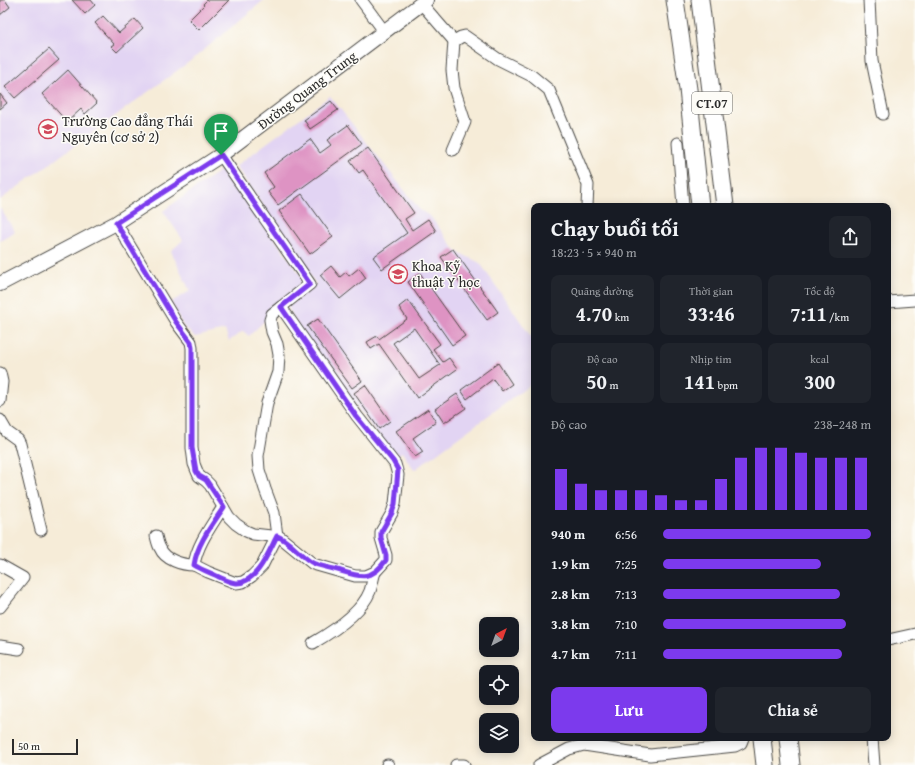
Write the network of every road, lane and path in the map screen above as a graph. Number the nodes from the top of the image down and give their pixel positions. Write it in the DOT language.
graph roads {
  1 [pos="361,0"];
  2 [pos="675,0"];
  3 [pos="700,0"];
  4 [pos="869,0"];
  5 [pos="423,2"];
  6 [pos="384,31"];
  7 [pos="454,41"];
  8 [pos="883,114"];
  9 [pos="678,143"];
  10 [pos="453,150"];
  11 [pos="221,155"];
  12 [pos="587,203"];
  13 [pos="683,203"];
  14 [pos="700,203"];
  15 [pos="725,203"];
  16 [pos="116,223"];
  17 [pos="0,284"];
  18 [pos="915,300"];
  19 [pos="891,302"];
  20 [pos="281,307"];
  21 [pos="0,373"];
  22 [pos="0,401"];
  23 [pos="0,420"];
  24 [pos="224,507"];
  25 [pos="41,530"];
  26 [pos="156,536"];
  27 [pos="277,536"];
  28 [pos="194,565"];
  29 [pos="0,566"];
  30 [pos="375,572"];
  31 [pos="0,607"];
  32 [pos="915,634"];
  33 [pos="891,639"];
  34 [pos="313,643"];
  35 [pos="0,646"];
  36 [pos="19,649"];
  37 [pos="746,741"];
  38 [pos="751,741"];
  39 [pos="788,741"];
  40 [pos="872,741"];
  41 [pos="456,765"];
  42 [pos="464,765"];
  43 [pos="539,765"];
  44 [pos="765,765"];
  45 [pos="791,765"];
  46 [pos="874,765"];
  1 -- 6 [label="street"];
  2 -- 14 [label="highway, CT.07"];
  3 -- 15 [label="highway, CT.07"];
  4 -- 8 [label="street"];
  5 -- 6 [label="main road, Đường Quang Trung"];
  5 -- 7 [label="street"];
  6 -- 11 [label="main road, Đường Quang Trung"];
  7 -- 10 [label="street"];
  7 -- 12 [label="street"];
  9 -- 13 [label="street"];
  11 -- 16 [label="main road, Đường Quang Trung"];
  11 -- 20 [label="street"];
  16 -- 17 [label="main road, Đường Quang Trung"];
  16 -- 24 [label="street"];
  18 -- 19 [label="street"];
  20 -- 27 [label="street"];
  20 -- 30 [label="street"];
  21 -- 22 [label="street"];
  23 -- 25 [label="street"];
  24 -- 27 [label="street"];
  24 -- 28 [label="street"];
  26 -- 28 [label="street"];
  27 -- 28 [label="street"];
  27 -- 30 [label="street"];
  29 -- 31 [label="street"];
  30 -- 34 [label="street"];
  32 -- 33 [label="street"];
  35 -- 36 [label="street"];
  37 -- 43 [label="street"];
  38 -- 44 [label="highway"];
  39 -- 45 [label="highway"];
  40 -- 46 [label="street"];
  41 -- 42 [label="street"];
}
